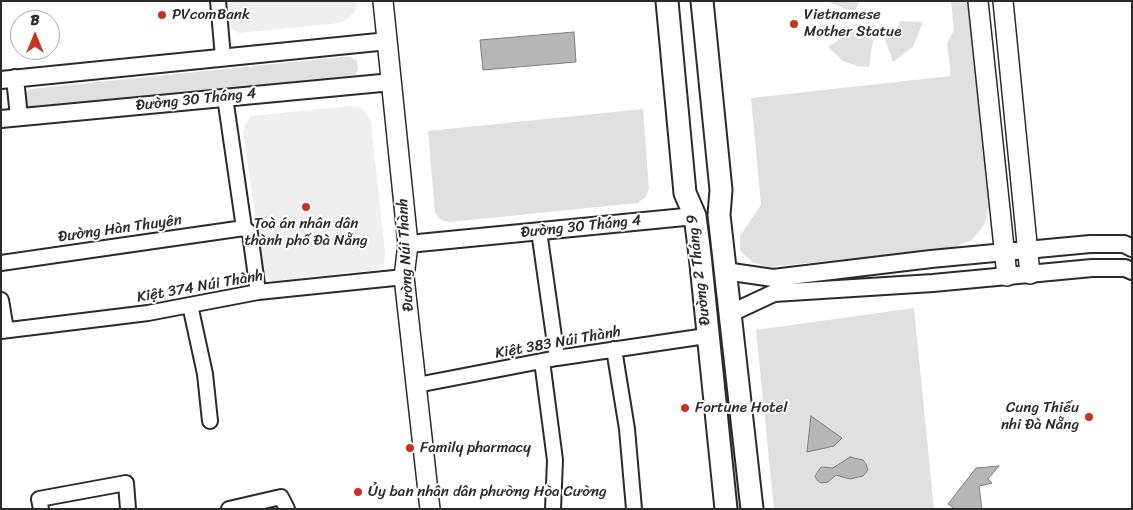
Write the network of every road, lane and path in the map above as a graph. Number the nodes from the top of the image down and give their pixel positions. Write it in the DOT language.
graph roads {
  1 [pos="218,1"];
  2 [pos="383,1"];
  3 [pos="667,1"];
  4 [pos="702,1"];
  5 [pos="978,1"];
  6 [pos="1002,1"];
  7 [pos="388,41"];
  8 [pos="224,57"];
  9 [pos="8,79"];
  10 [pos="392,82"];
  11 [pos="225,97"];
  12 [pos="1014,106"];
  13 [pos="990,109"];
  14 [pos="20,117"];
  15 [pos="1,119"];
  16 [pos="719,214"];
  17 [pos="695,216"];
  18 [pos="244,228"];
  19 [pos="539,231"];
  20 [pos="408,244"];
  21 [pos="1132,248"];
  22 [pos="1028,250"];
  23 [pos="1005,252"];
  24 [pos="1,262"];
  25 [pos="725,271"];
  26 [pos="1132,271"];
  27 [pos="1030,274"];
  28 [pos="1008,276"];
  29 [pos="404,277"];
  30 [pos="258,292"];
  31 [pos="1,300"];
  32 [pos="190,305"];
  33 [pos="729,314"];
  34 [pos="4,331"];
  35 [pos="706,336"];
  36 [pos="614,349"];
  37 [pos="557,358"];
  38 [pos="542,361"];
  39 [pos="416,385"];
  40 [pos="210,421"];
  41 [pos="40,504"];
  42 [pos="128,509"];
  43 [pos="229,509"];
  44 [pos="287,509"];
  45 [pos="430,509"];
  46 [pos="553,509"];
  47 [pos="634,509"];
  48 [pos="726,509"];
  49 [pos="752,509"];
  1 -- 8 [label="street"];
  2 -- 7 [label="main road, Đường Núi Thành"];
  3 -- 17 [label="main road, Đường 2 Tháng 9"];
  4 -- 16 [label="main road, Đường 2 Tháng 9"];
  5 -- 13 [label="main road"];
  6 -- 12 [label="main road"];
  7 -- 8 [label="street"];
  7 -- 10 [label="main road, Đường Núi Thành"];
  8 -- 9 [label="street"];
  9 -- 14 [label="street"];
  10 -- 11 [label="street, Đường 30 Tháng 4"];
  10 -- 20 [label="main road, Đường Núi Thành"];
  11 -- 14 [label="street, Đường 30 Tháng 4"];
  11 -- 18 [label="street"];
  12 -- 13 [label="main road"];
  12 -- 22 [label="main road"];
  13 -- 23 [label="main road"];
  14 -- 15 [label="street, Đường 30 Tháng 4"];
  16 -- 17 [label="main road"];
  16 -- 25 [label="main road, Đường 2 Tháng 9"];
  17 -- 19 [label="street, Đường 30 Tháng 4"];
  17 -- 35 [label="main road, Đường 2 Tháng 9"];
  18 -- 24 [label="street, Đường Hàn Thuyên"];
  18 -- 30 [label="street"];
  19 -- 20 [label="street, Đường 30 Tháng 4"];
  19 -- 37 [label="street"];
  20 -- 29 [label="main road, Đường Núi Thành"];
  21 -- 22 [label="street"];
  22 -- 23 [label="street"];
  22 -- 27 [label="main road"];
  23 -- 25 [label="street"];
  23 -- 28 [label="main road"];
  25 -- 33 [label="main road, Đường 2 Tháng 9"];
  26 -- 27 [label="street"];
  27 -- 28 [label="street"];
  28 -- 33 [label="street"];
  29 -- 30 [label="street, Kiệt 374 Núi Thành"];
  29 -- 39 [label="main road, Đường Núi Thành"];
  30 -- 32 [label="street, Kiệt 374 Núi Thành"];
  31 -- 34 [label="street"];
  32 -- 34 [label="street, Kiệt 374 Núi Thành"];
  32 -- 40 [label="street"];
  33 -- 49 [label="main road, Đường 2 Tháng 9"];
  35 -- 36 [label="street, Kiệt 383 Núi Thành"];
  35 -- 48 [label="main road, Đường 2 Tháng 9"];
  36 -- 37 [label="street, Kiệt 383 Núi Thành"];
  36 -- 47 [label="street"];
  37 -- 38 [label="street, Kiệt 383 Núi Thành"];
  38 -- 39 [label="street, Kiệt 383 Núi Thành"];
  38 -- 46 [label="street"];
  39 -- 45 [label="main road, Đường Núi Thành"];
  41 -- 42 [label="street"];
  43 -- 44 [label="street"];
}
